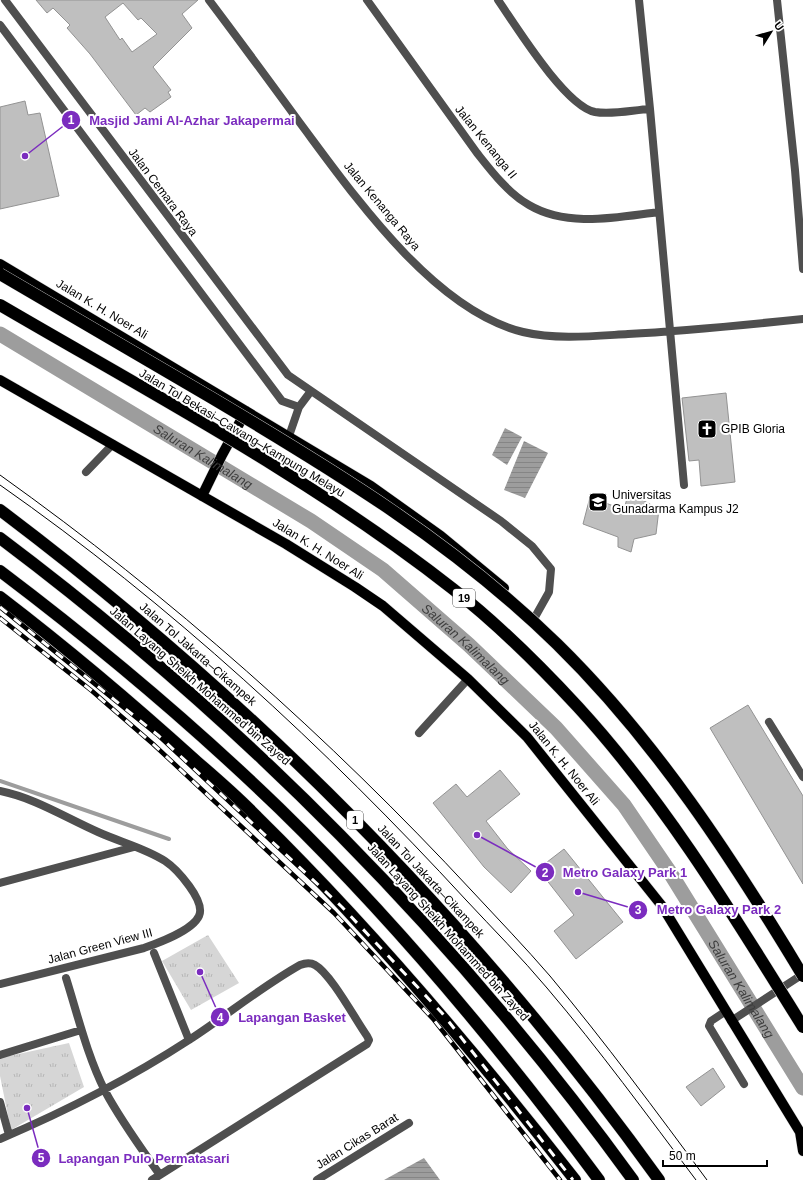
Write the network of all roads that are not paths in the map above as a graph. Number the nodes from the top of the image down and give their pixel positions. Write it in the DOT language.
graph roads {
  1 [pos="5,0"];
  2 [pos="209,0"];
  3 [pos="367,0"];
  4 [pos="498,0"];
  5 [pos="639,0"];
  6 [pos="777,0"];
  7 [pos="0,25"];
  8 [pos="650,109"];
  9 [pos="799,170"];
  10 [pos="659,212"];
  11 [pos="0,264"];
  12 [pos="803,269"];
  13 [pos="0,274"];
  14 [pos="0,305"];
  15 [pos="803,319"];
  16 [pos="670,332"];
  17 [pos="0,380"];
  18 [pos="310,391"];
  19 [pos="299,407"];
  20 [pos="247,410"];
  21 [pos="289,436"];
  22 [pos="113,444"];
  23 [pos="86,472"];
  24 [pos="684,485"];
  25 [pos="202,496"];
  26 [pos="0,510"];
  27 [pos="0,538"];
  28 [pos="0,571"];
  29 [pos="0,597"];
  30 [pos="535,617"];
  31 [pos="468,680"];
  32 [pos="769,722"];
  33 [pos="419,733"];
  34 [pos="803,777"];
  35 [pos="0,791"];
  36 [pos="134,847"];
  37 [pos="0,883"];
  38 [pos="154,953"];
  39 [pos="803,967"];
  40 [pos="803,975"];
  41 [pos="66,978"];
  42 [pos="0,984"];
  43 [pos="726,1011"];
  44 [pos="731,1021"];
  45 [pos="803,1027"];
  46 [pos="81,1030"];
  47 [pos="189,1040"];
  48 [pos="0,1055"];
  49 [pos="744,1084"];
  50 [pos="105,1091"];
  51 [pos="0,1102"];
  52 [pos="409,1123"];
  53 [pos="802,1134"];
  54 [pos="9,1135"];
  55 [pos="0,1139"];
  56 [pos="803,1151"];
  57 [pos="160,1175"];
  58 [pos="152,1180"];
  59 [pos="317,1180"];
  60 [pos="574,1180"];
  61 [pos="599,1180"];
  62 [pos="633,1180"];
  63 [pos="659,1180"];
  1 -- 18 [label="street, Jalan Cemara Raya"];
  2 -- 16 [label="street, Jalan Kenanga Raya"];
  3 -- 10 [label="street, Jalan Kenanga II"];
  4 -- 8 [label="street"];
  5 -- 8 [label="street"];
  6 -- 9 [label="street"];
  7 -- 19 [label="street"];
  8 -- 10 [label="street"];
  9 -- 12 [label="street"];
  10 -- 16 [label="street"];
  11 -- 20 [label="main road, Jalan K. H. Noer Ali"];
  13 -- 40 [label="highway, Jalan Tol Bekasi–Cawang–Kampung Melayu / 19, bridge"];
  14 -- 45 [label="highway, Jalan Tol Bekasi–Cawang–Kampung Melayu / 19, bridge"];
  15 -- 16 [label="street, Jalan Kenanga Raya"];
  16 -- 24 [label="street"];
  17 -- 22 [label="main road, Jalan K. H. Noer Ali"];
  18 -- 19 [label="street"];
  18 -- 30 [label="street, Jalan Cemara Raya"];
  19 -- 21 [label="street"];
  20 -- 21 [label="main road, Jalan K. H. Noer Ali"];
  20 -- 25 [label="main road"];
  21 -- 30 [label="main road, Jalan K. H. Noer Ali"];
  22 -- 23 [label="street"];
  22 -- 25 [label="main road, Jalan K. H. Noer Ali"];
  25 -- 31 [label="main road, Jalan K. H. Noer Ali"];
  26 -- 63 [label="highway, Jalan Tol Jakarta–Cikampek / 1"];
  27 -- 62 [label="highway, Jalan Layang Sheikh Mohammed bin Zayed / 1"];
  28 -- 61 [label="highway"];
  29 -- 60 [label="highway"];
  30 -- 39 [label="main road, Jalan K. H. Noer Ali"];
  31 -- 33 [label="street"];
  31 -- 43 [label="main road, Jalan K. H. Noer Ali"];
  32 -- 34 [label="street"];
  35 -- 36 [label="street"];
  36 -- 37 [label="street"];
  36 -- 42 [label="street, Jalan Green View III"];
  38 -- 47 [label="street"];
  40 -- 44 [label="street"];
  41 -- 46 [label="street"];
  43 -- 44 [label="main road, Jalan K. H. Noer Ali"];
  43 -- 49 [label="street"];
  44 -- 53 [label="main road, Jalan K. H. Noer Ali"];
  46 -- 48 [label="street"];
  46 -- 50 [label="street"];
  47 -- 50 [label="street"];
  47 -- 57 [label="street"];
  50 -- 54 [label="street"];
  50 -- 57 [label="street"];
  51 -- 54 [label="street"];
  52 -- 59 [label="street, Jalan Cikas Barat"];
  53 -- 56 [label="main road"];
  54 -- 55 [label="street"];
  57 -- 58 [label="street"];
}
